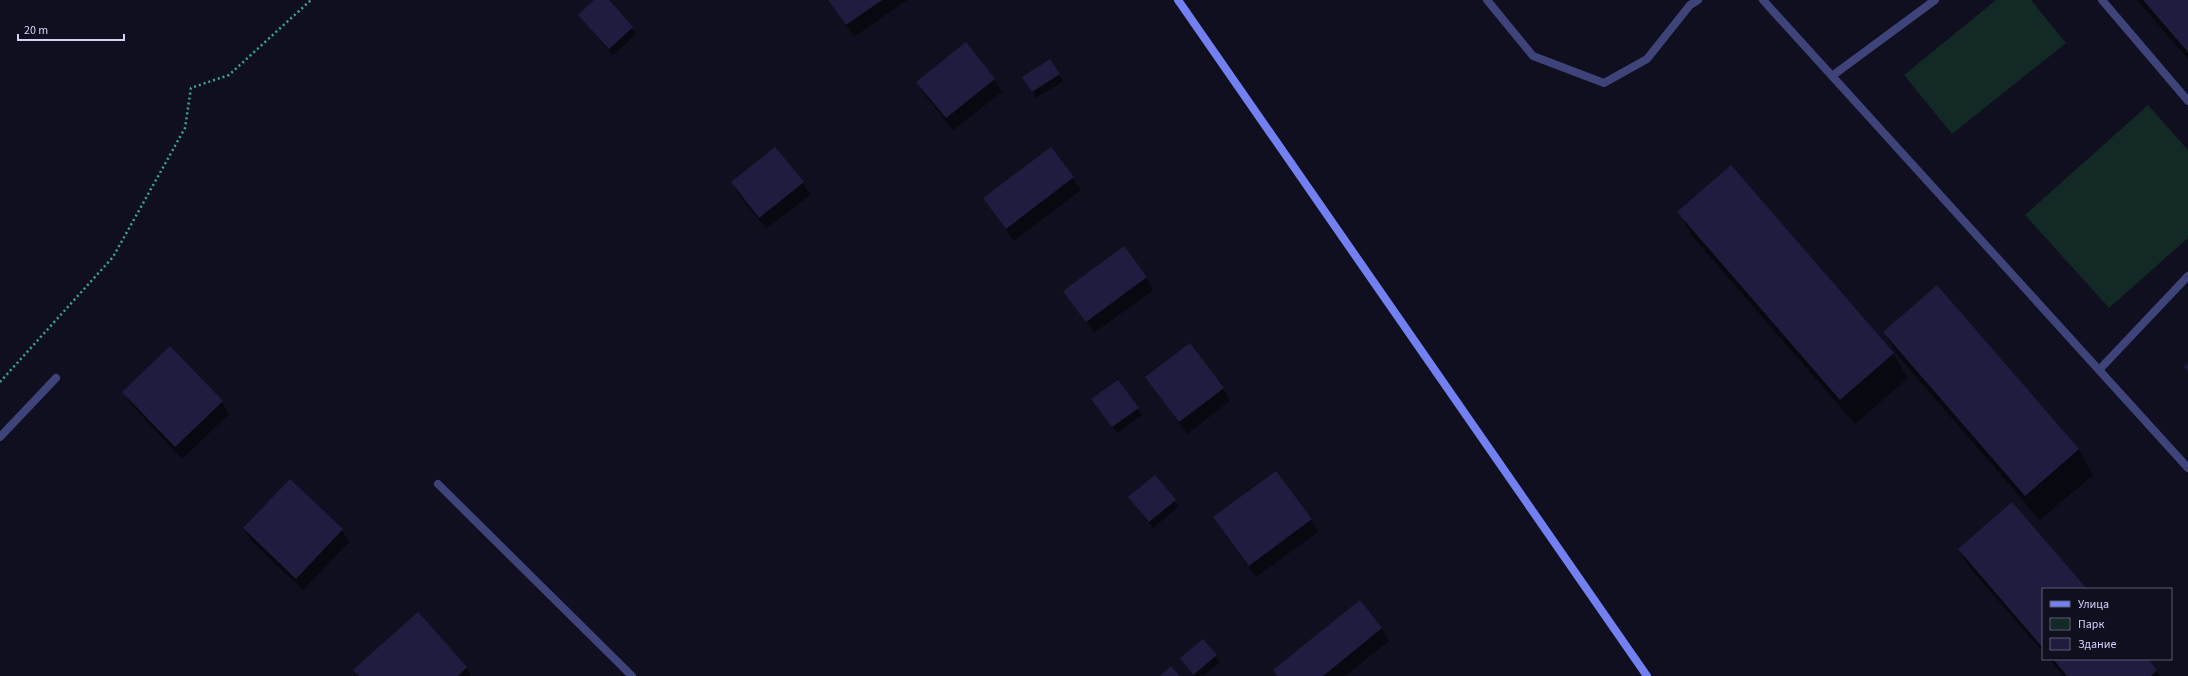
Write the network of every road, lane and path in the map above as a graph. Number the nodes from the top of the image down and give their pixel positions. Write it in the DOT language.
graph roads {
  1 [pos="311,0"];
  2 [pos="1178,0"];
  3 [pos="1487,0"];
  4 [pos="1698,0"];
  5 [pos="1763,0"];
  6 [pos="1935,0"];
  7 [pos="2102,0"];
  8 [pos="1832,76"];
  9 [pos="2188,100"];
  10 [pos="2188,276"];
  11 [pos="2099,370"];
  12 [pos="56,378"];
  13 [pos="0,382"];
  14 [pos="0,437"];
  15 [pos="2188,468"];
  16 [pos="438,484"];
  17 [pos="632,676"];
  18 [pos="1647,676"];
  1 -- 13 [label="path"];
  2 -- 18 [label="main road"];
  3 -- 4 [label="street"];
  5 -- 8 [label="street"];
  6 -- 8 [label="street"];
  7 -- 9 [label="street"];
  8 -- 11 [label="street"];
  10 -- 11 [label="street"];
  11 -- 15 [label="street"];
  12 -- 14 [label="street"];
  16 -- 17 [label="street"];
}
